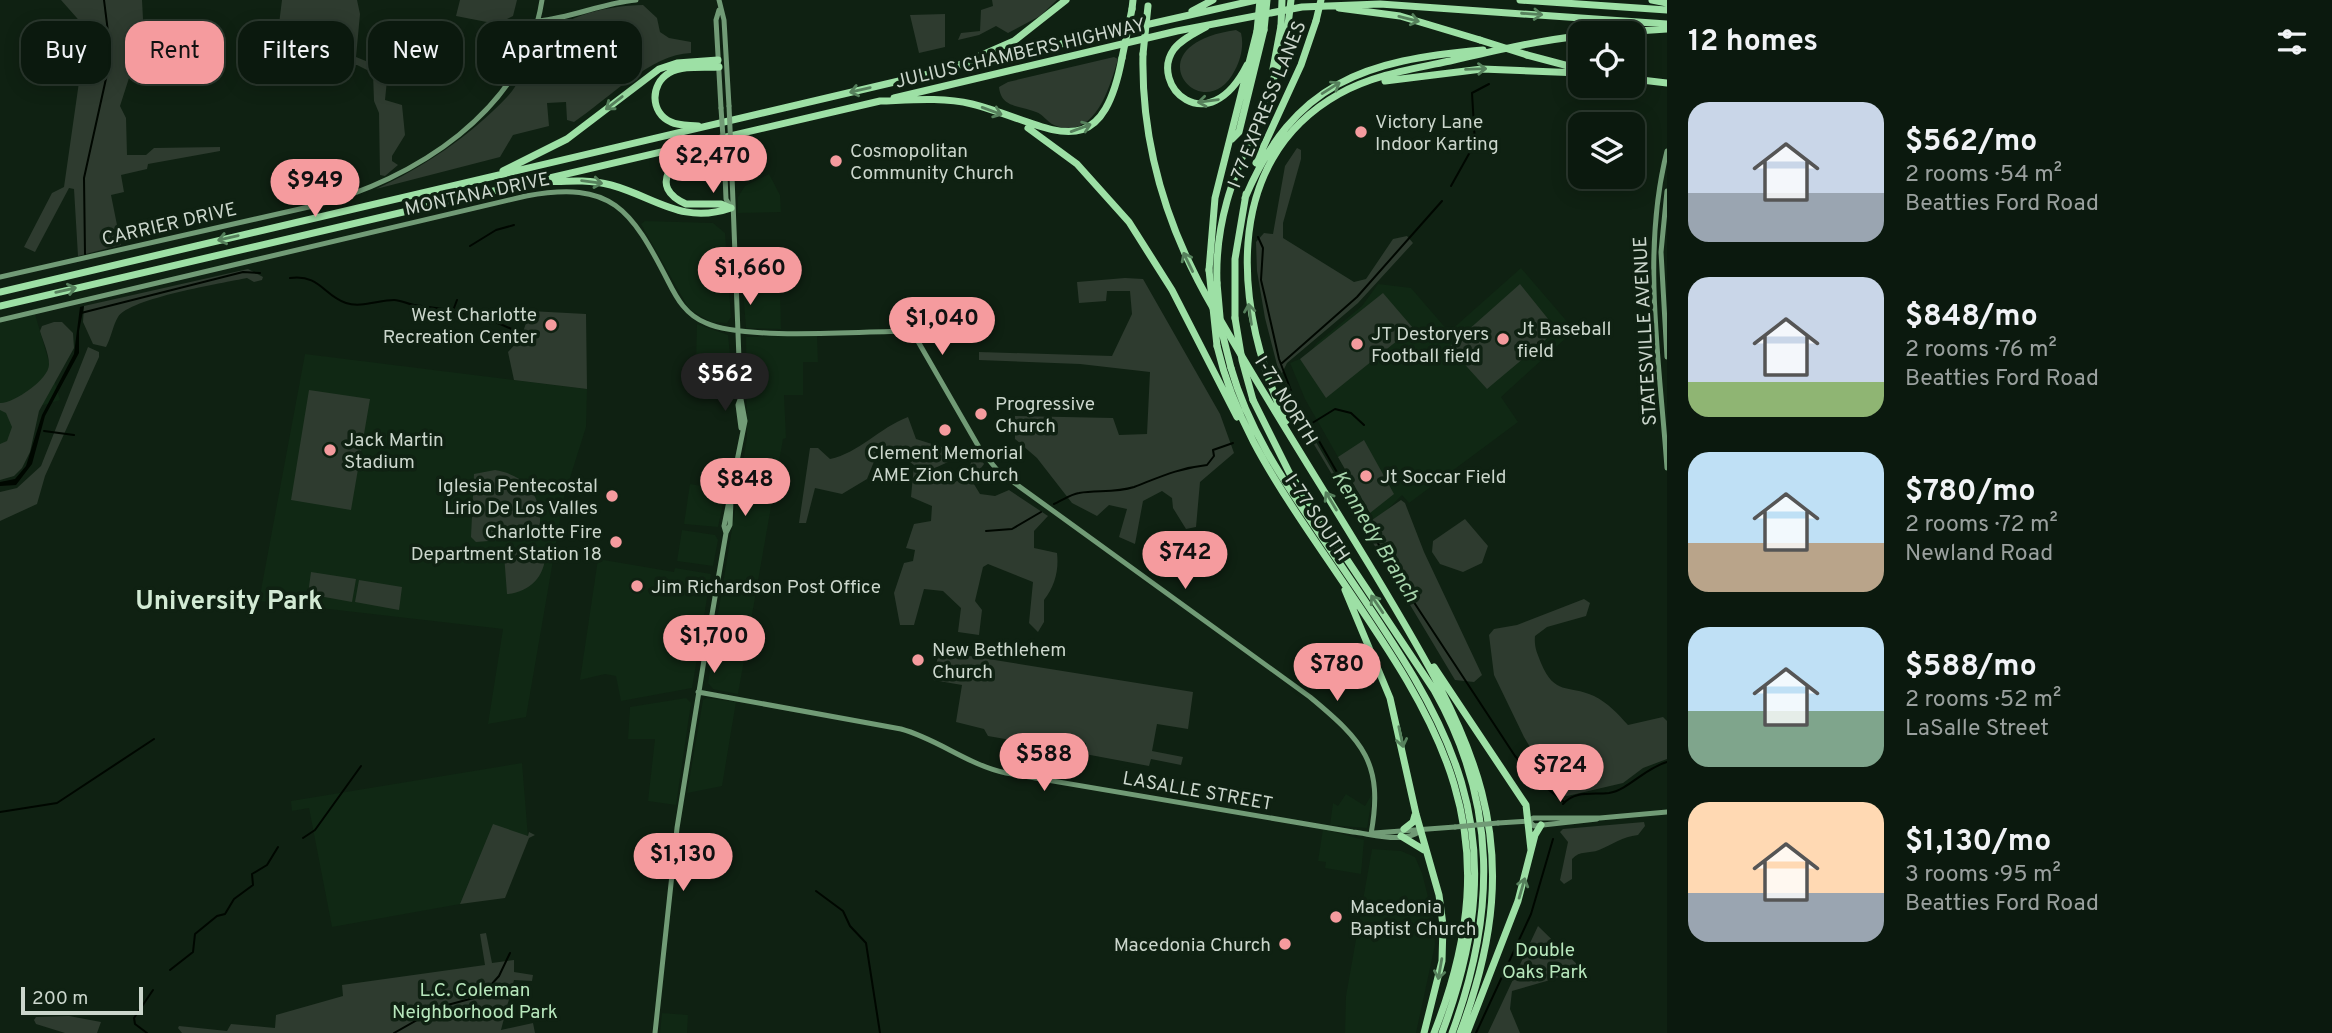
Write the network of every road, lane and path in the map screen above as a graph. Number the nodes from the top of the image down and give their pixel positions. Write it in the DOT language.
graph roads {
  1 [pos="542,0"];
  2 [pos="636,0"];
  3 [pos="719,0"];
  4 [pos="1066,0"];
  5 [pos="1213,0"];
  6 [pos="1258,0"];
  7 [pos="1267,0"];
  8 [pos="1282,0"];
  9 [pos="1291,0"];
  10 [pos="1520,0"];
  11 [pos="1652,0"];
  12 [pos="1148,3"];
  13 [pos="1319,3"];
  14 [pos="1667,3"];
  15 [pos="1133,4"];
  16 [pos="719,10"];
  17 [pos="1667,10"];
  18 [pos="1183,16"];
  19 [pos="538,21"];
  20 [pos="1212,24"];
  21 [pos="1667,24"];
  22 [pos="1284,25"];
  23 [pos="1667,29"];
  24 [pos="1260,30"];
  25 [pos="1645,30"];
  26 [pos="1568,38"];
  27 [pos="1512,47"];
  28 [pos="1252,55"];
  29 [pos="719,64"];
  30 [pos="1568,67"];
  31 [pos="950,69"];
  32 [pos="1568,71"];
  33 [pos="1645,80"];
  34 [pos="1666,83"];
  35 [pos="507,84"];
  36 [pos="1337,95"];
  37 [pos="880,101"];
  38 [pos="1016,120"];
  39 [pos="706,126"];
  40 [pos="1231,140"];
  41 [pos="705,142"];
  42 [pos="1667,151"];
  43 [pos="487,178"];
  44 [pos="524,183"];
  45 [pos="1667,191"];
  46 [pos="1245,198"];
  47 [pos="731,208"];
  48 [pos="1654,236"];
  49 [pos="1664,236"];
  50 [pos="0,277"];
  51 [pos="0,292"];
  52 [pos="0,306"];
  53 [pos="0,320"];
  54 [pos="738,331"];
  55 [pos="1667,357"];
  56 [pos="1242,423"];
  57 [pos="1298,447"];
  58 [pos="1667,468"];
  59 [pos="1343,582"];
  60 [pos="1417,644"];
  61 [pos="698,692"];
  62 [pos="1667,812"];
  63 [pos="1416,814"];
  64 [pos="1373,818"];
  65 [pos="1600,818"];
  66 [pos="1529,821"];
  67 [pos="1541,825"];
  68 [pos="1384,831"];
  69 [pos="1420,831"];
  70 [pos="1403,832"];
  71 [pos="1371,834"];
  72 [pos="1531,850"];
  73 [pos="1426,852"];
  74 [pos="655,1033"];
  75 [pos="1424,1033"];
  76 [pos="1434,1033"];
  77 [pos="1442,1033"];
  78 [pos="1452,1033"];
  79 [pos="1460,1033"];
  80 [pos="1467,1033"];
  1 -- 19 [label="street, CARRIER DRIVE"];
  2 -- 19 [label="street"];
  3 -- 16 [label="street"];
  4 -- 31 [label="highway"];
  5 -- 18 [label="highway"];
  6 -- 18 [label="highway, JULIUS CHAMBERS HIGHWAY"];
  6 -- 24 [label="highway, I-77 SOUTH, bridge"];
  7 -- 24 [label="highway, bridge"];
  8 -- 22 [label="highway, bridge"];
  9 -- 22 [label="highway, I 77 EXPRESS LANES, bridge"];
  10 -- 17 [label="highway"];
  11 -- 14 [label="highway"];
  57 -- 12 [label="highway, I-77 NORTH, one-way, bridge"];
  13 -- 20 [label="highway, JULIUS CHAMBERS HIGHWAY"];
  13 -- 21 [label="highway, JULIUS CHAMBERS HIGHWAY, one-way"];
  13 -- 30 [label="highway, one-way, bridge"];
  13 -- 46 [label="highway, I 77 EXPRESS LANES, bridge"];
  38 -- 15 [label="highway, one-way, bridge"];
  16 -- 29 [label="street"];
  16 -- 47 [label="street, bridge"];
  18 -- 31 [label="highway, JULIUS CHAMBERS HIGHWAY"];
  28 -- 20 [label="highway, one-way"];
  20 -- 37 [label="highway, JULIUS CHAMBERS HIGHWAY"];
  22 -- 77 [label="highway, I 77 EXPRESS LANES, bridge"];
  23 -- 25 [label="highway"];
  24 -- 28 [label="highway, I-77 SOUTH"];
  24 -- 40 [label="highway"];
  26 -- 27 [label="highway"];
  27 -- 36 [label="highway"];
  46 -- 27 [label="highway, one-way"];
  28 -- 40 [label="highway, I-77 SOUTH"];
  29 -- 39 [label="highway"];
  29 -- 43 [label="highway, one-way"];
  29 -- 47 [label="street, bridge"];
  31 -- 39 [label="highway, one-way"];
  36 -- 32 [label="highway, one-way"];
  33 -- 34 [label="highway"];
  35 -- 50 [label="street, CARRIER DRIVE"];
  57 -- 36 [label="highway, one-way"];
  37 -- 38 [label="highway, one-way"];
  37 -- 41 [label="highway"];
  38 -- 56 [label="highway"];
  39 -- 43 [label="highway"];
  40 -- 56 [label="highway, I-77 SOUTH, bridge"];
  41 -- 44 [label="highway"];
  41 -- 47 [label="highway"];
  42 -- 48 [label="street, STATESVILLE AVENUE"];
  43 -- 51 [label="highway, one-way"];
  44 -- 47 [label="highway, one-way"];
  52 -- 44 [label="highway, one-way"];
  45 -- 49 [label="street, STATESVILLE AVENUE"];
  78 -- 46 [label="highway, I 77 EXPRESS LANES, one-way, bridge"];
  47 -- 54 [label="street"];
  48 -- 49 [label="street"];
  48 -- 58 [label="street, STATESVILLE AVENUE"];
  49 -- 55 [label="street, STATESVILLE AVENUE"];
  53 -- 54 [label="street, MONTANA DRIVE"];
  54 -- 61 [label="street"];
  54 -- 64 [label="street, MONTANA DRIVE"];
  56 -- 59 [label="highway, I-77 SOUTH"];
  60 -- 57 [label="highway, I-77 NORTH, one-way"];
  59 -- 63 [label="highway, one-way"];
  59 -- 76 [label="highway, I-77 SOUTH"];
  60 -- 66 [label="highway"];
  60 -- 79 [label="highway, I-77 NORTH"];
  61 -- 71 [label="street, LASALLE STREET"];
  61 -- 74 [label="street"];
  62 -- 65 [label="street"];
  63 -- 69 [label="highway"];
  63 -- 70 [label="highway"];
  64 -- 68 [label="street"];
  64 -- 71 [label="street"];
  65 -- 66 [label="street, LASALLE STREET"];
  65 -- 67 [label="street"];
  66 -- 67 [label="street"];
  66 -- 69 [label="street, LASALLE STREET, bridge"];
  66 -- 72 [label="highway"];
  67 -- 72 [label="highway"];
  68 -- 70 [label="street, LASALLE STREET"];
  68 -- 71 [label="street, LASALLE STREET"];
  69 -- 70 [label="street, LASALLE STREET"];
  69 -- 73 [label="highway"];
  70 -- 71 [label="street, LASALLE STREET"];
  70 -- 73 [label="highway"];
  80 -- 72 [label="highway, one-way"];
  73 -- 75 [label="highway, one-way"];
}
